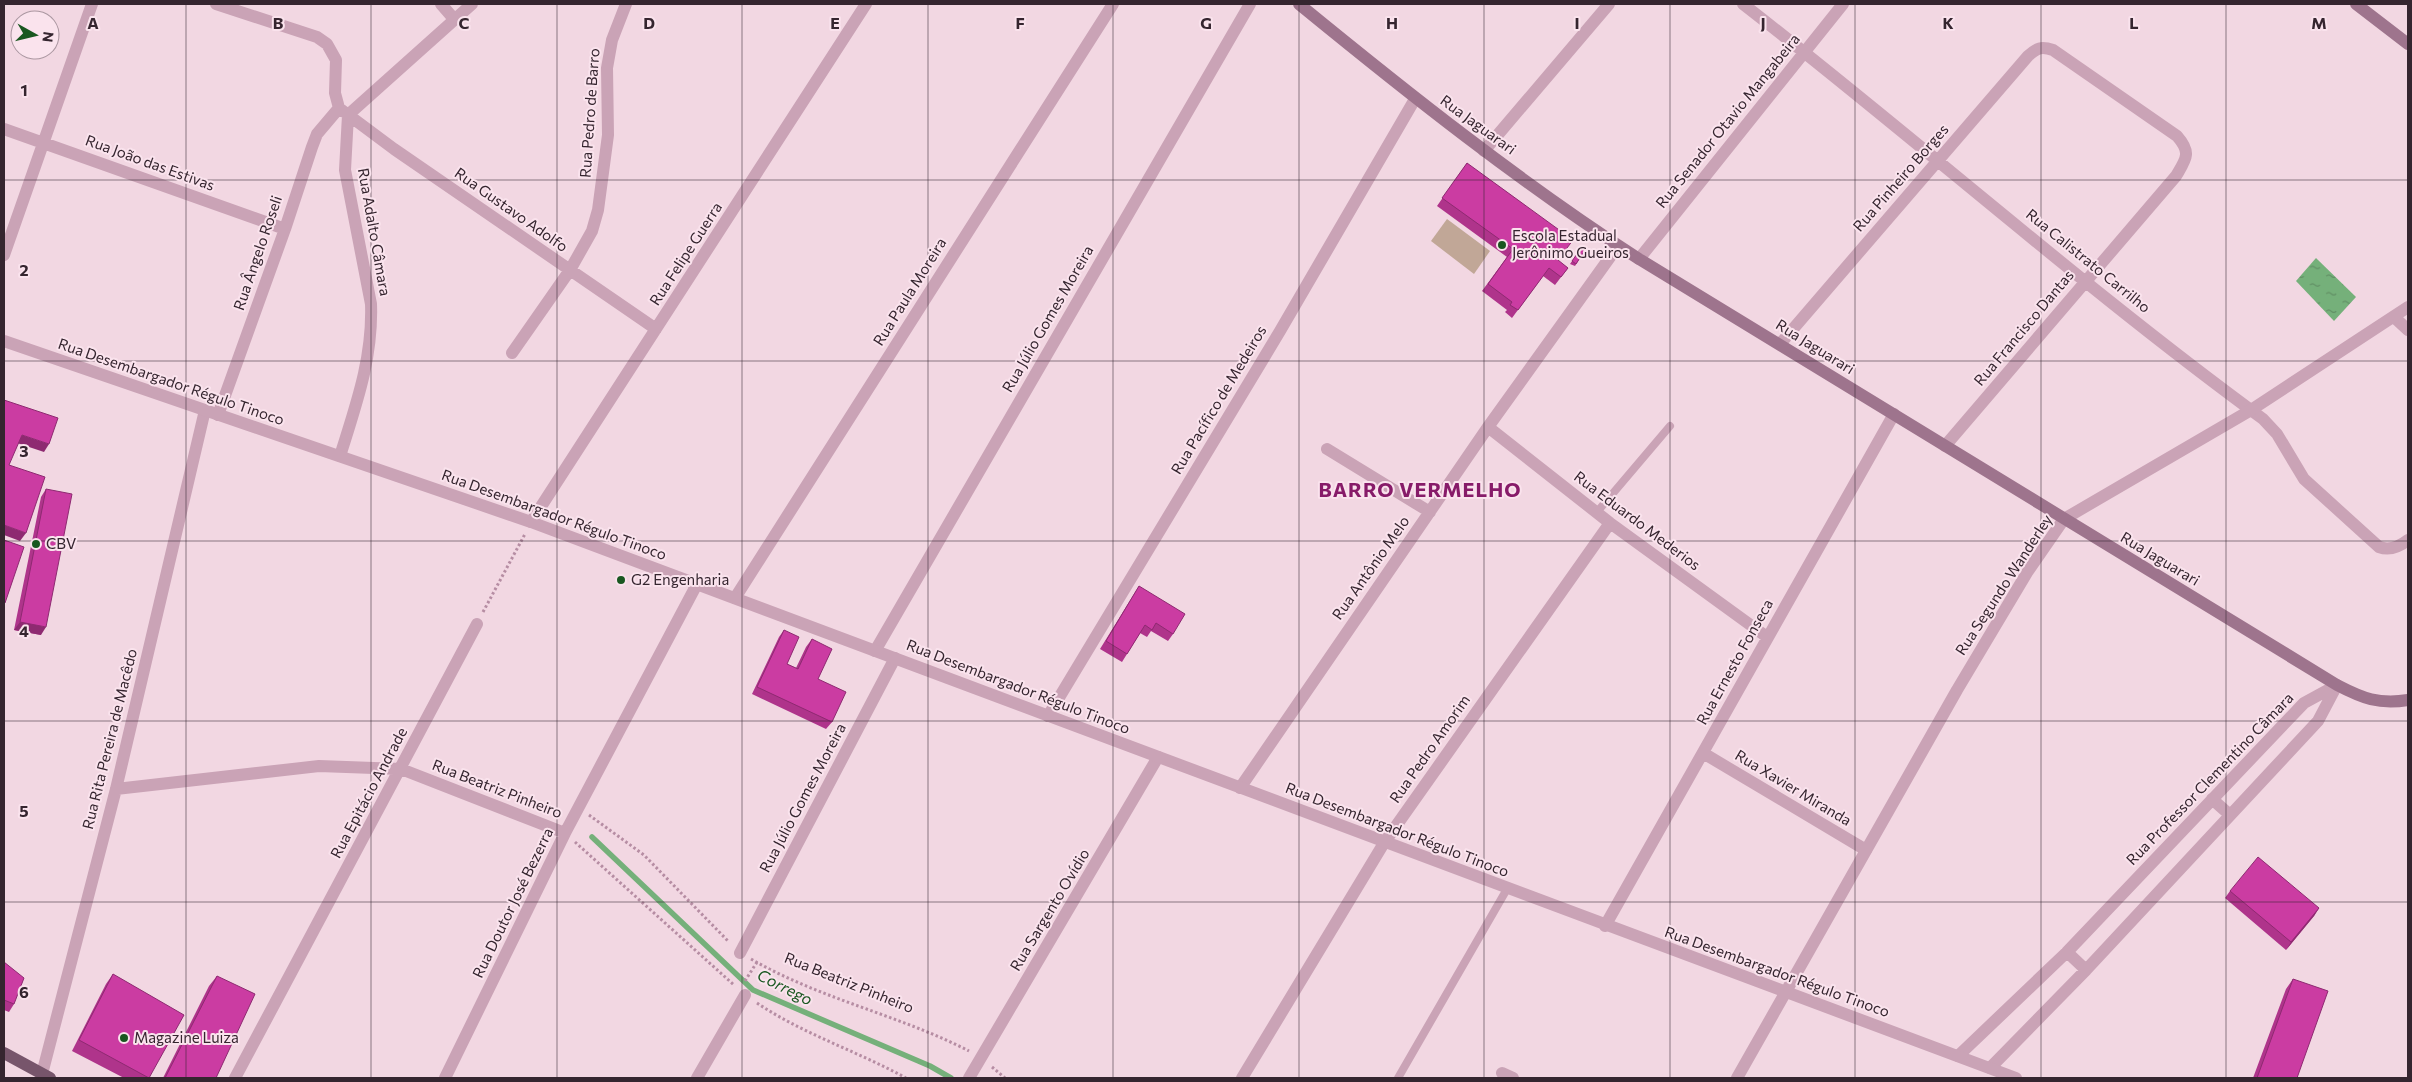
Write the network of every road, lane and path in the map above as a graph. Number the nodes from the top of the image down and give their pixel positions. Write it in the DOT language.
graph roads {
  1 [pos="92,4"];
  2 [pos="216,4"];
  3 [pos="441,4"];
  4 [pos="472,4"];
  5 [pos="626,4"];
  6 [pos="866,4"];
  7 [pos="1113,4"];
  8 [pos="1250,4"];
  9 [pos="1299,4"];
  10 [pos="1609,4"];
  11 [pos="1743,4"];
  12 [pos="1842,4"];
  13 [pos="2356,4"];
  14 [pos="454,19"];
  15 [pos="2408,44"];
  16 [pos="2052,50"];
  17 [pos="1805,52"];
  18 [pos="1415,99"];
  19 [pos="344,112"];
  20 [pos="4,129"];
  21 [pos="44,143"];
  22 [pos="1484,150"];
  23 [pos="1938,159"];
  24 [pos="285,229"];
  25 [pos="1618,246"];
  26 [pos="4,255"];
  27 [pos="1639,259"];
  28 [pos="570,270"];
  29 [pos="2085,281"];
  30 [pos="2408,307"];
  31 [pos="2394,317"];
  32 [pos="656,329"];
  33 [pos="2408,330"];
  34 [pos="4,341"];
  35 [pos="1780,344"];
  36 [pos="512,353"];
  37 [pos="205,410"];
  38 [pos="2251,410"];
  39 [pos="1894,414"];
  40 [pos="218,415"];
  41 [pos="1670,426"];
  42 [pos="1488,427"];
  43 [pos="1945,446"];
  44 [pos="1327,449"];
  45 [pos="340,456"];
  46 [pos="1430,512"];
  47 [pos="1597,512"];
  48 [pos="2064,519"];
  49 [pos="531,522"];
  50 [pos="1610,523"];
  51 [pos="2404,543"];
  52 [pos="697,584"];
  53 [pos="735,598"];
  54 [pos="477,624"];
  55 [pos="1767,637"];
  56 [pos="875,651"];
  57 [pos="895,658"];
  58 [pos="2337,685"];
  59 [pos="2408,700"];
  60 [pos="1048,716"];
  61 [pos="1703,753"];
  62 [pos="1158,757"];
  63 [pos="401,770"];
  64 [pos="1240,788"];
  65 [pos="116,789"];
  66 [pos="2212,799"];
  67 [pos="579,808"];
  68 [pos="2230,815"];
  69 [pos="565,833"];
  70 [pos="1384,843"];
  71 [pos="1866,850"];
  72 [pos="1507,889"];
  73 [pos="1605,926"];
  74 [pos="740,952"];
  75 [pos="2067,952"];
  76 [pos="757,962"];
  77 [pos="2086,970"];
  78 [pos="742,992"];
  79 [pos="1784,993"];
  80 [pos="4,1053"];
  81 [pos="1958,1056"];
  82 [pos="979,1061"];
  83 [pos="1990,1068"];
  84 [pos="46,1076"];
  85 [pos="235,1078"];
  86 [pos="444,1078"];
  87 [pos="697,1078"];
  88 [pos="906,1078"];
  89 [pos="969,1078"];
  90 [pos="1242,1078"];
  91 [pos="1398,1078"];
  92 [pos="1737,1078"];
  93 [pos="2016,1078"];
  1 -- 21 [label="street"];
  2 -- 19 [label="street, Rua Adalto Câmara"];
  3 -- 14 [label="street"];
  4 -- 14 [label="street"];
  5 -- 28 [label="street, Rua Pedro de Barro"];
  6 -- 32 [label="street, Rua Felipe Guerra"];
  7 -- 53 [label="street, Rua Paula Moreira"];
  8 -- 56 [label="street, Rua Júlio Gomes Moreira"];
  9 -- 18 [label="main road, Rua Jaguarari"];
  10 -- 22 [label="street"];
  11 -- 17 [label="street, Rua Calistrato Carrilho"];
  12 -- 17 [label="street, Rua Senador Otavio Mangabeira"];
  13 -- 15 [label="main road"];
  14 -- 19 [label="street"];
  16 -- 23 [label="street, Rua Pinheiro Borges"];
  16 -- 29 [label="street, Rua Francisco Dantas"];
  17 -- 23 [label="street, Rua Calistrato Carrilho"];
  17 -- 27 [label="street, Rua Senador Otavio Mangabeira"];
  18 -- 22 [label="main road, Rua Jaguarari"];
  18 -- 60 [label="street, Rua Pacífico de Medeiros"];
  19 -- 24 [label="street, Rua Ângelo Roseli"];
  19 -- 28 [label="street, Rua Gustavo Adolfo"];
  19 -- 45 [label="street, Rua Adalto Câmara"];
  20 -- 21 [label="street, Rua João das Estivas"];
  21 -- 24 [label="street, Rua João das Estivas"];
  21 -- 26 [label="street"];
  22 -- 25 [label="main road, Rua Jaguarari"];
  23 -- 29 [label="street, Rua Calistrato Carrilho"];
  23 -- 35 [label="street, Rua Pinheiro Borges"];
  24 -- 40 [label="street, Rua Ângelo Roseli"];
  25 -- 27 [label="main road, Rua Jaguarari"];
  25 -- 42 [label="street, Rua Antônio Melo"];
  27 -- 35 [label="main road, Rua Jaguarari"];
  28 -- 32 [label="street, Rua Gustavo Adolfo"];
  28 -- 36 [label="street, Rua Pedro de Barro"];
  29 -- 38 [label="street, Rua Calistrato Carrilho"];
  29 -- 43 [label="street, Rua Francisco Dantas"];
  30 -- 31 [label="street, Rua Segundo Wanderley"];
  31 -- 33 [label="street"];
  31 -- 38 [label="street, Rua Segundo Wanderley"];
  32 -- 49 [label="street, Rua Felipe Guerra"];
  34 -- 37 [label="street, Rua Desembargador Régulo Tinoco"];
  35 -- 39 [label="main road, Rua Jaguarari"];
  37 -- 40 [label="street, Rua Desembargador Régulo Tinoco"];
  37 -- 65 [label="street, Rua Rita Pereira de Macêdo"];
  38 -- 48 [label="street, Rua Segundo Wanderley"];
  38 -- 51 [label="street, Rua Calistrato Carrilho"];
  39 -- 43 [label="main road, Rua Jaguarari"];
  39 -- 55 [label="street, Rua Ernesto Fonseca"];
  40 -- 45 [label="street, Rua Desembargador Régulo Tinoco"];
  41 -- 47 [label="lane"];
  42 -- 46 [label="street, Rua Antônio Melo"];
  42 -- 47 [label="street, Rua Eduardo Mederios"];
  43 -- 48 [label="main road, Rua Jaguarari"];
  44 -- 46 [label="street"];
  45 -- 49 [label="street, Rua Desembargador Régulo Tinoco"];
  46 -- 64 [label="street, Rua Antônio Melo"];
  47 -- 50 [label="street, Rua Eduardo Mederios"];
  48 -- 58 [label="main road, Rua Jaguarari"];
  48 -- 71 [label="street, Rua Segundo Wanderley"];
  49 -- 52 [label="street, Rua Desembargador Régulo Tinoco"];
  49 -- 54 [label="path"];
  50 -- 55 [label="street, Rua Eduardo Mederios"];
  50 -- 70 [label="street, Rua Pedro Amorim"];
  52 -- 53 [label="street, Rua Desembargador Régulo Tinoco"];
  52 -- 67 [label="street, Rua Doutor José Bezerra"];
  53 -- 56 [label="street, Rua Desembargador Régulo Tinoco"];
  54 -- 63 [label="street, Rua Epitácio Andrade"];
  55 -- 61 [label="street, Rua Ernesto Fonseca"];
  56 -- 57 [label="street, Rua Desembargador Régulo Tinoco"];
  57 -- 60 [label="street, Rua Desembargador Régulo Tinoco"];
  57 -- 74 [label="street, Rua Júlio Gomes Moreira"];
  58 -- 59 [label="main road, Rua Jaguarari"];
  58 -- 66 [label="street, Rua Professor Clementino Câmara"];
  58 -- 68 [label="street"];
  60 -- 62 [label="street, Rua Desembargador Régulo Tinoco"];
  61 -- 71 [label="street, Rua Xavier Miranda"];
  61 -- 73 [label="street, Rua Ernesto Fonseca"];
  62 -- 64 [label="street, Rua Desembargador Régulo Tinoco"];
  62 -- 82 [label="street, Rua Sargento Ovídio"];
  63 -- 65 [label="street, Rua Beatriz Pinheiro"];
  63 -- 69 [label="street, Rua Beatriz Pinheiro"];
  63 -- 85 [label="street, Rua Epitácio Andrade"];
  64 -- 70 [label="street, Rua Desembargador Régulo Tinoco"];
  65 -- 84 [label="street, Rua Rita Pereira de Macêdo"];
  66 -- 68 [label="street"];
  66 -- 75 [label="street, Rua Professor Clementino Câmara"];
  67 -- 69 [label="street, Rua Doutor José Bezerra"];
  67 -- 74 [label="path, Rua Beatriz Pinheiro"];
  68 -- 77 [label="street"];
  69 -- 78 [label="path, Rua Beatriz Pinheiro"];
  69 -- 86 [label="street, Rua Doutor José Bezerra"];
  70 -- 72 [label="street, Rua Desembargador Régulo Tinoco"];
  70 -- 90 [label="street, Rua Pedro Amorim"];
  71 -- 79 [label="street, Rua Segundo Wanderley"];
  72 -- 73 [label="street, Rua Desembargador Régulo Tinoco"];
  72 -- 91 [label="lane"];
  73 -- 79 [label="street, Rua Desembargador Régulo Tinoco"];
  74 -- 76 [label="path, Rua Beatriz Pinheiro"];
  75 -- 77 [label="street"];
  75 -- 81 [label="street, Rua Professor Clementino Câmara"];
  76 -- 78 [label="path"];
  76 -- 82 [label="path, Rua Beatriz Pinheiro"];
  77 -- 83 [label="street"];
  78 -- 87 [label="street"];
  78 -- 88 [label="path, Rua Beatriz Pinheiro"];
  79 -- 81 [label="street, Rua Desembargador Régulo Tinoco"];
  79 -- 92 [label="street, Rua Segundo Wanderley"];
  80 -- 84 [label="main road"];
  81 -- 83 [label="street, Rua Desembargador Régulo Tinoco"];
  82 -- 89 [label="street, Rua Sargento Ovídio"];
  83 -- 93 [label="street, Rua Desembargador Régulo Tinoco"];
}
